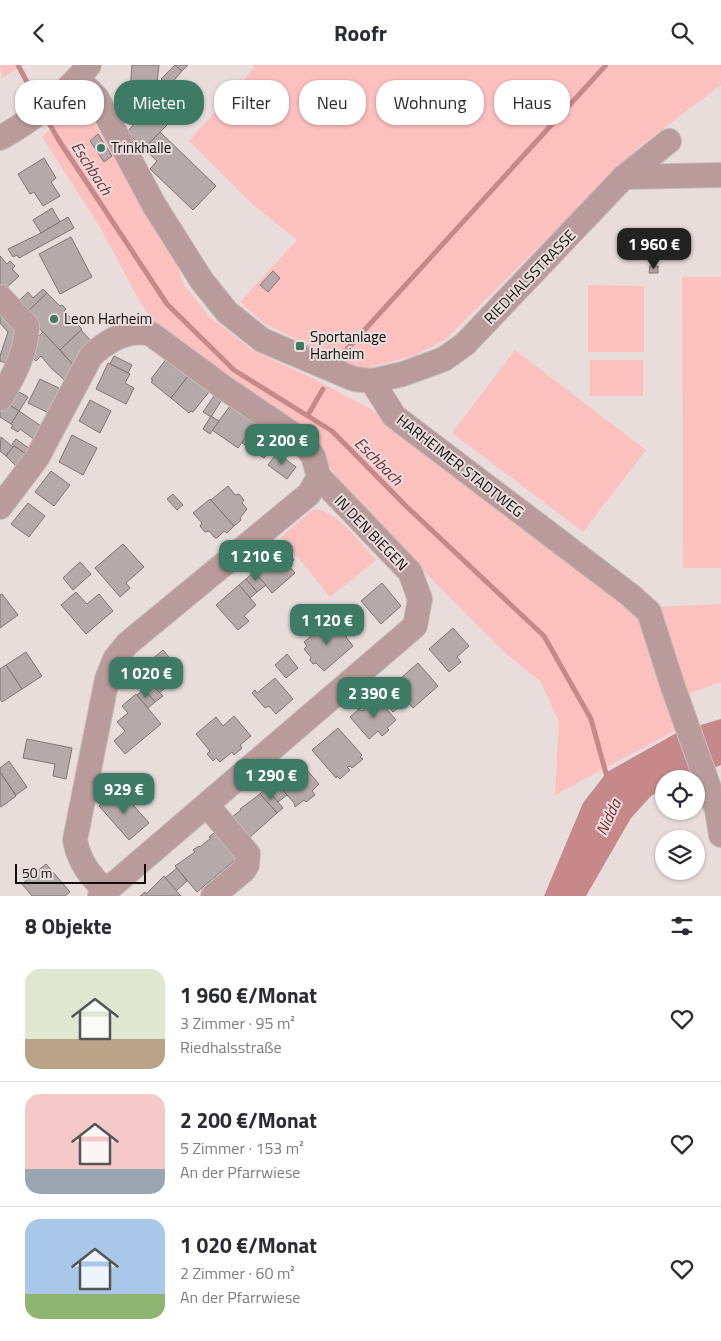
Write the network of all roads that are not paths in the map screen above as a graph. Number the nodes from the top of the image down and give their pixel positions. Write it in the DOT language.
graph roads {
  1 [pos="83,72"];
  2 [pos="8,129"];
  3 [pos="669,141"];
  4 [pos="721,175"];
  5 [pos="624,177"];
  6 [pos="0,297"];
  7 [pos="372,381"];
  8 [pos="0,399"];
  9 [pos="319,477"];
  10 [pos="1,503"];
  11 [pos="207,805"];
  12 [pos="721,835"];
  13 [pos="103,894"];
  14 [pos="213,896"];
  1 -- 2 [label="street"];
  1 -- 7 [label="street"];
  3 -- 5 [label="street, RIEDHALSSTRASSE"];
  4 -- 5 [label="street"];
  5 -- 7 [label="street, RIEDHALSSTRASSE"];
  6 -- 8 [label="street"];
  7 -- 12 [label="street, HARHEIMER STADTWEG"];
  9 -- 10 [label="street"];
  9 -- 11 [label="street, IN DEN BIEGEN"];
  9 -- 13 [label="street"];
  11 -- 13 [label="street, IN DEN BIEGEN"];
  11 -- 14 [label="street"];
}
